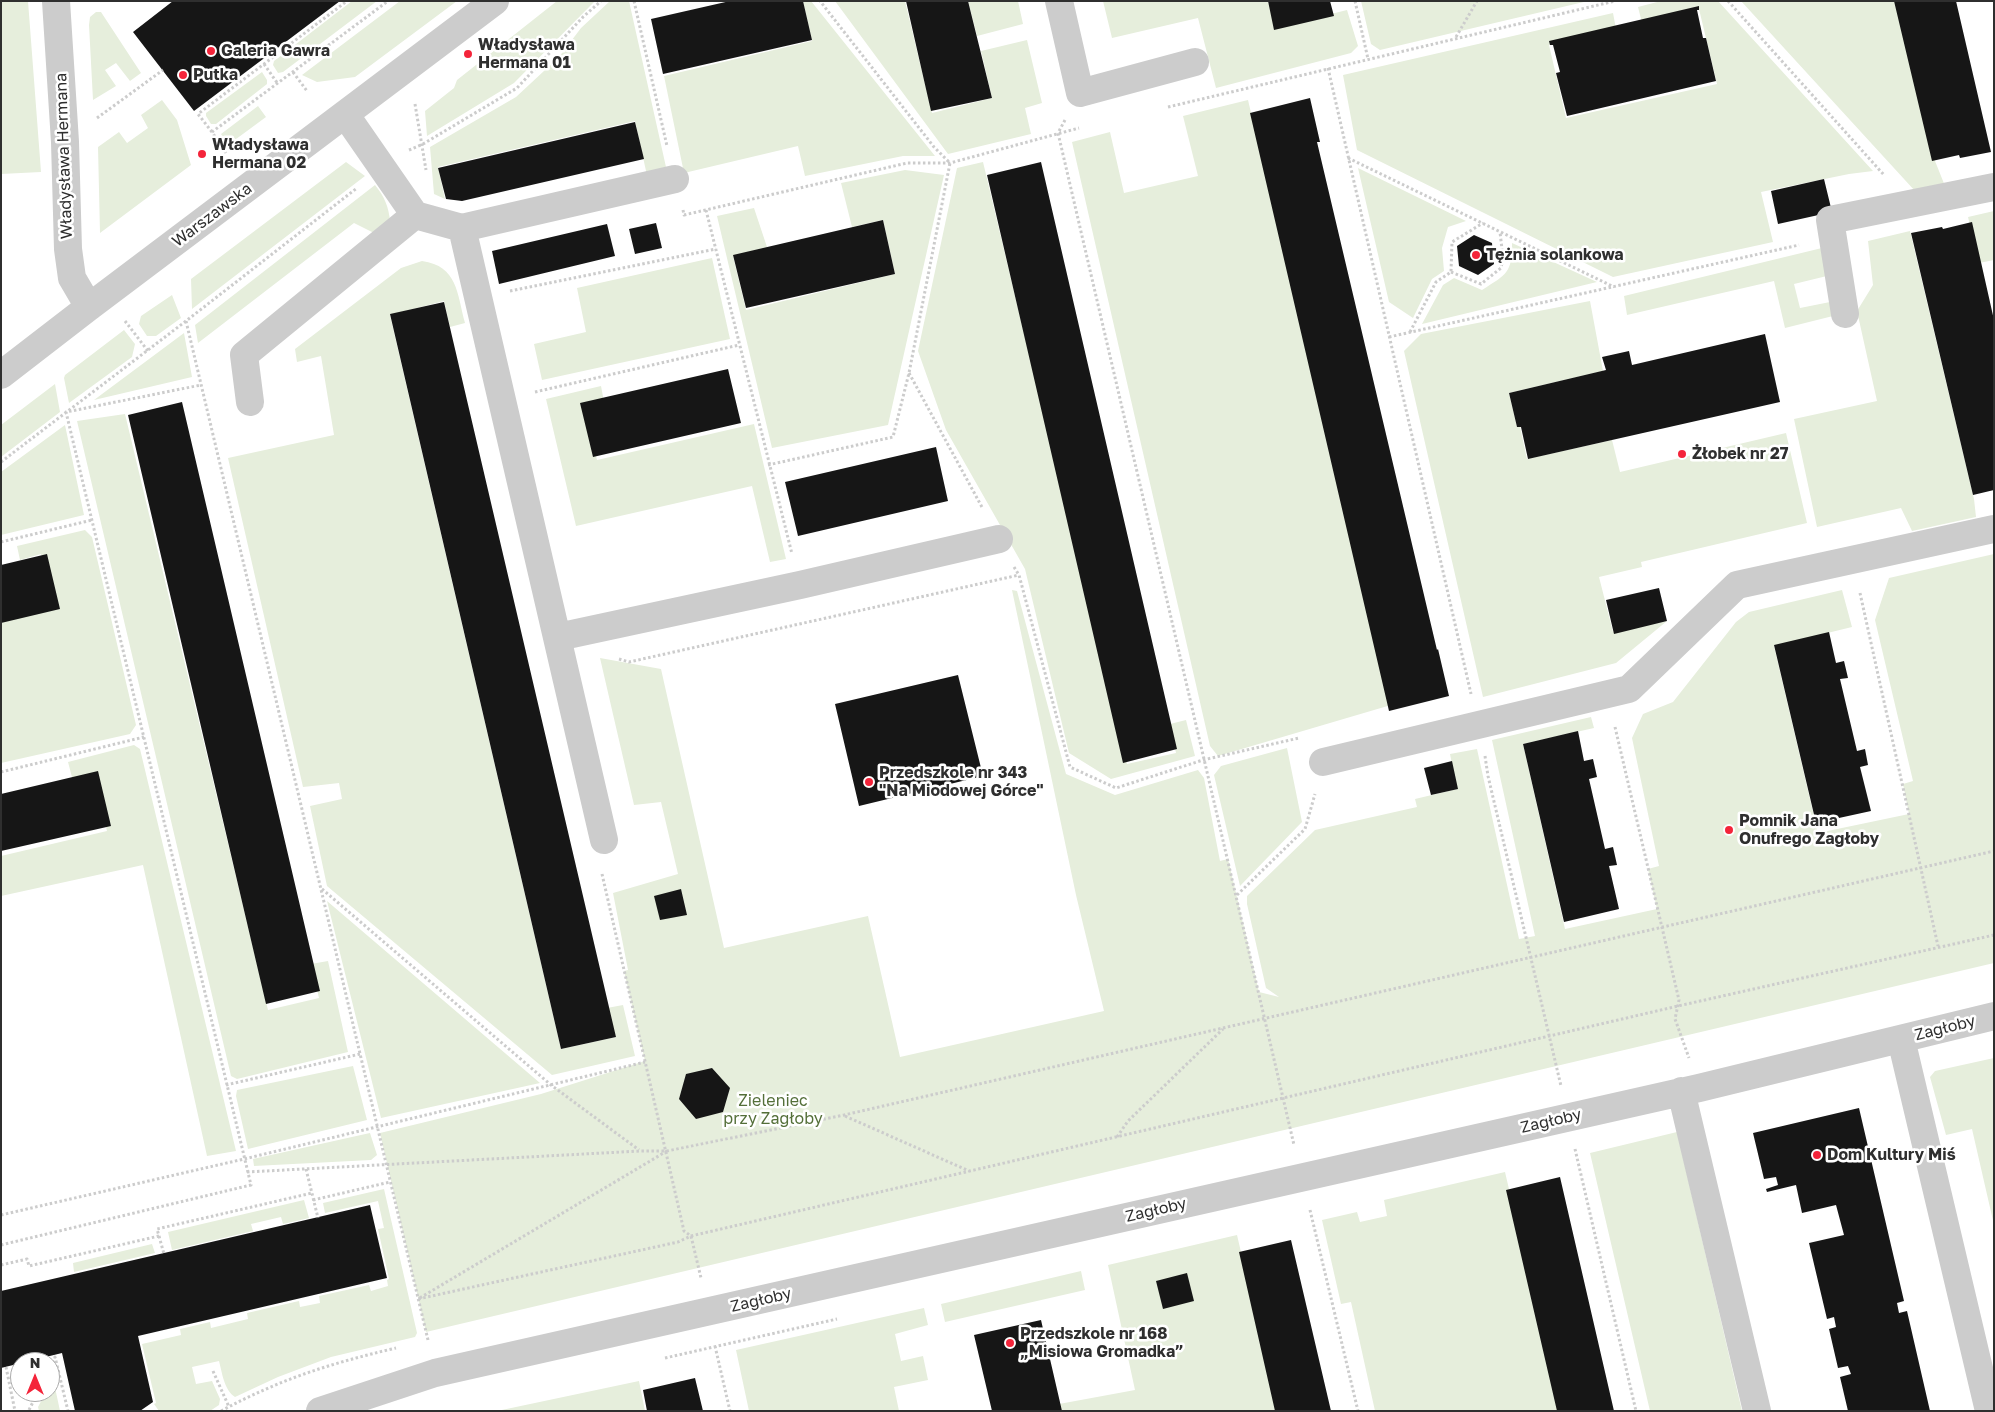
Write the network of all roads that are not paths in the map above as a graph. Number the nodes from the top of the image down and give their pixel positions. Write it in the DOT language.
graph roads {
  1 [pos="56,1"];
  2 [pos="495,1"];
  3 [pos="1059,1"];
  4 [pos="1195,62"];
  5 [pos="346,114"];
  6 [pos="675,179"];
  7 [pos="1994,187"];
  8 [pos="415,216"];
  9 [pos="462,228"];
  10 [pos="89,306"];
  11 [pos="1845,314"];
  12 [pos="1,375"];
  13 [pos="250,402"];
  14 [pos="1994,529"];
  15 [pos="999,539"];
  16 [pos="558,637"];
  17 [pos="1323,762"];
  18 [pos="604,840"];
  19 [pos="1994,1016"];
  20 [pos="1901,1039"];
  21 [pos="1690,1090"];
  22 [pos="320,1411"];
  23 [pos="1757,1411"];
  24 [pos="1989,1411"];
  1 -- 10 [label="street, Władysława Hermana"];
  2 -- 5 [label="street, Warszawska"];
  3 -- 4 [label="street"];
  5 -- 8 [label="street"];
  5 -- 10 [label="street, Warszawska"];
  6 -- 9 [label="street"];
  7 -- 11 [label="street"];
  8 -- 9 [label="street"];
  8 -- 13 [label="street"];
  9 -- 16 [label="street"];
  10 -- 12 [label="street, Warszawska"];
  14 -- 17 [label="street"];
  15 -- 16 [label="street"];
  16 -- 18 [label="street"];
  19 -- 20 [label="street, Zagłoby"];
  20 -- 21 [label="street, Zagłoby"];
  20 -- 24 [label="street"];
  21 -- 22 [label="street, Zagłoby"];
  21 -- 23 [label="street"];
}
